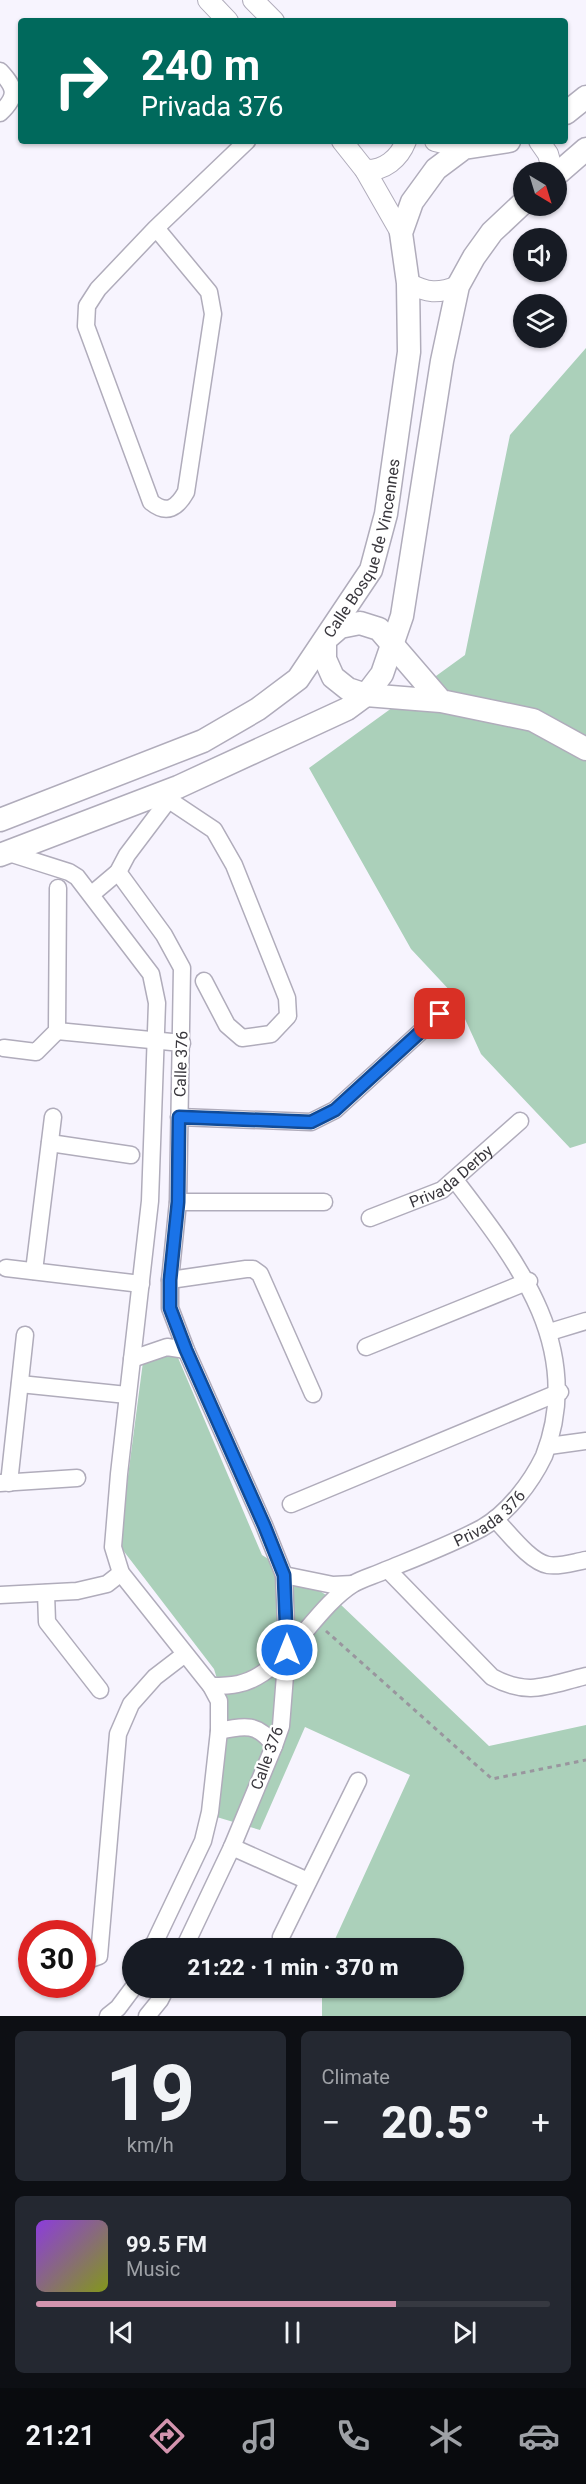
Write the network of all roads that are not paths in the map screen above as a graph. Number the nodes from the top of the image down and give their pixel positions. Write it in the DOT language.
graph roads {
  1 [pos="208,0"];
  2 [pos="254,0"];
  3 [pos="225,18"];
  4 [pos="271,18"];
  5 [pos="0,71"];
  6 [pos="586,97"];
  7 [pos="568,111"];
  8 [pos="0,113"];
  9 [pos="244,144"];
  10 [pos="344,144"];
  11 [pos="405,144"];
  12 [pos="447,144"];
  13 [pos="490,144"];
  14 [pos="541,144"];
  15 [pos="464,148"];
  16 [pos="586,149"];
  17 [pos="551,162"];
  18 [pos="567,164"];
  19 [pos="365,171"];
  20 [pos="513,212"];
  21 [pos="156,228"];
  22 [pos="401,233"];
  23 [pos="408,283"];
  24 [pos="458,286"];
  25 [pos="325,640"];
  26 [pos="392,645"];
  27 [pos="366,694"];
  28 [pos="441,701"];
  29 [pos="586,749"];
  30 [pos="174,793"];
  31 [pos="0,819"];
  32 [pos="3,854"];
  33 [pos="118,872"];
  34 [pos="58,888"];
  35 [pos="92,894"];
  36 [pos="204,981"];
  37 [pos="440,1014"];
  38 [pos="57,1031"];
  39 [pos="157,1040"];
  40 [pos="182,1043"];
  41 [pos="4,1048"];
  42 [pos="53,1117"];
  43 [pos="179,1117"];
  44 [pos="520,1121"];
  45 [pos="50,1143"];
  46 [pos="131,1155"];
  47 [pos="455,1180"];
  48 [pos="178,1202"];
  49 [pos="324,1202"];
  50 [pos="370,1218"];
  51 [pos="6,1268"];
  52 [pos="34,1271"];
  53 [pos="170,1280"];
  54 [pos="529,1281"];
  55 [pos="141,1284"];
  56 [pos="586,1322"];
  57 [pos="553,1330"];
  58 [pos="25,1335"];
  59 [pos="366,1347"];
  60 [pos="186,1350"];
  61 [pos="132,1359"];
  62 [pos="20,1384"];
  63 [pos="560,1392"];
  64 [pos="314,1394"];
  65 [pos="127,1395"];
  66 [pos="586,1441"];
  67 [pos="549,1446"];
  68 [pos="77,1478"];
  69 [pos="4,1483"];
  70 [pos="291,1504"];
  71 [pos="495,1519"];
  72 [pos="586,1560"];
  73 [pos="388,1569"];
  74 [pos="121,1573"];
  75 [pos="284,1575"];
  76 [pos="354,1584"];
  77 [pos="46,1593"];
  78 [pos="0,1595"];
  79 [pos="287,1650"];
  80 [pos="185,1654"];
  81 [pos="586,1676"];
  82 [pos="211,1686"];
  83 [pos="100,1690"];
  84 [pos="219,1731"];
  85 [pos="274,1746"];
  86 [pos="358,1781"];
  87 [pos="232,1847"];
  88 [pos="308,1881"];
  89 [pos="157,1938"];
  90 [pos="189,1938"];
  91 [pos="281,1938"];
  92 [pos="96,1957"];
  93 [pos="126,1998"];
  94 [pos="161,1998"];
  95 [pos="108,2016"];
  96 [pos="147,2016"];
  1 -- 3 [label="street"];
  2 -- 4 [label="street"];
  5 -- 8 [label="street"];
  6 -- 7 [label="main road"];
  9 -- 21 [label="street"];
  10 -- 19 [label="street"];
  11 -- 19 [label="street"];
  12 -- 15 [label="street"];
  13 -- 15 [label="main road, Calle Bosque de Vincennes"];
  14 -- 17 [label="street"];
  15 -- 22 [label="main road, Calle Bosque de Vincennes"];
  16 -- 18 [label="main road"];
  19 -- 22 [label="street"];
  20 -- 24 [label="main road, Calle Bosque de Vincennes"];
  21 -- 21 [label="street"];
  22 -- 23 [label="main road, Calle Bosque de Vincennes"];
  23 -- 24 [label="street"];
  23 -- 25 [label="main road, Calle Bosque de Vincennes"];
  24 -- 26 [label="main road, Calle Bosque de Vincennes"];
  25 -- 26 [label="main road"];
  25 -- 27 [label="main road"];
  25 -- 31 [label="main road, Calle Bosque de Vincennes"];
  26 -- 27 [label="main road, Calle Bosque de Vincennes"];
  26 -- 28 [label="main road"];
  27 -- 28 [label="main road"];
  27 -- 30 [label="main road, Calle Bosque de Vincennes"];
  28 -- 29 [label="main road"];
  30 -- 32 [label="main road, Calle Bosque de Vincennes"];
  30 -- 33 [label="street"];
  30 -- 36 [label="street"];
  32 -- 35 [label="street, Calle 376"];
  33 -- 35 [label="street"];
  33 -- 40 [label="street, Calle 376"];
  34 -- 38 [label="street"];
  35 -- 39 [label="street, Calle 376"];
  37 -- 43 [label="street"];
  38 -- 39 [label="street"];
  38 -- 41 [label="street"];
  39 -- 40 [label="street"];
  39 -- 55 [label="street, Calle 376"];
  40 -- 43 [label="street, Calle 376"];
  42 -- 45 [label="street"];
  43 -- 48 [label="street, Calle 376"];
  44 -- 47 [label="street, Privada Derby"];
  45 -- 46 [label="street"];
  45 -- 52 [label="street"];
  47 -- 50 [label="street, Privada Derby"];
  47 -- 54 [label="street, Privada 376"];
  48 -- 49 [label="street"];
  48 -- 53 [label="street, Calle 376"];
  51 -- 52 [label="street"];
  52 -- 55 [label="street"];
  53 -- 60 [label="street, Calle 376"];
  53 -- 64 [label="street"];
  54 -- 57 [label="street, Privada 376"];
  54 -- 59 [label="street"];
  55 -- 61 [label="street, Calle 376"];
  56 -- 57 [label="street"];
  57 -- 63 [label="street, Privada 376"];
  58 -- 62 [label="street"];
  60 -- 61 [label="street"];
  60 -- 75 [label="street, Calle 376"];
  61 -- 65 [label="street, Calle 376"];
  62 -- 65 [label="street"];
  62 -- 69 [label="street"];
  63 -- 67 [label="street, Privada 376"];
  63 -- 70 [label="street"];
  65 -- 74 [label="street, Calle 376"];
  66 -- 67 [label="street"];
  67 -- 71 [label="street, Privada 376"];
  68 -- 69 [label="street"];
  71 -- 72 [label="street"];
  71 -- 73 [label="street, Privada 376"];
  73 -- 76 [label="street, Privada 376"];
  73 -- 81 [label="street"];
  74 -- 77 [label="street"];
  74 -- 80 [label="street, Calle 376"];
  75 -- 76 [label="street"];
  75 -- 79 [label="street, Calle 376"];
  76 -- 79 [label="street"];
  77 -- 78 [label="street"];
  77 -- 83 [label="street"];
  79 -- 82 [label="street"];
  79 -- 85 [label="street, Calle 376"];
  80 -- 82 [label="street, Calle 376"];
  80 -- 92 [label="street"];
  82 -- 84 [label="street, Calle 376"];
  84 -- 85 [label="street"];
  84 -- 89 [label="street, Calle 376"];
  85 -- 87 [label="street, Calle 376"];
  86 -- 88 [label="street"];
  87 -- 88 [label="street"];
  87 -- 90 [label="street, Calle 376"];
  88 -- 91 [label="street"];
  93 -- 95 [label="street"];
  94 -- 96 [label="street"];
}
